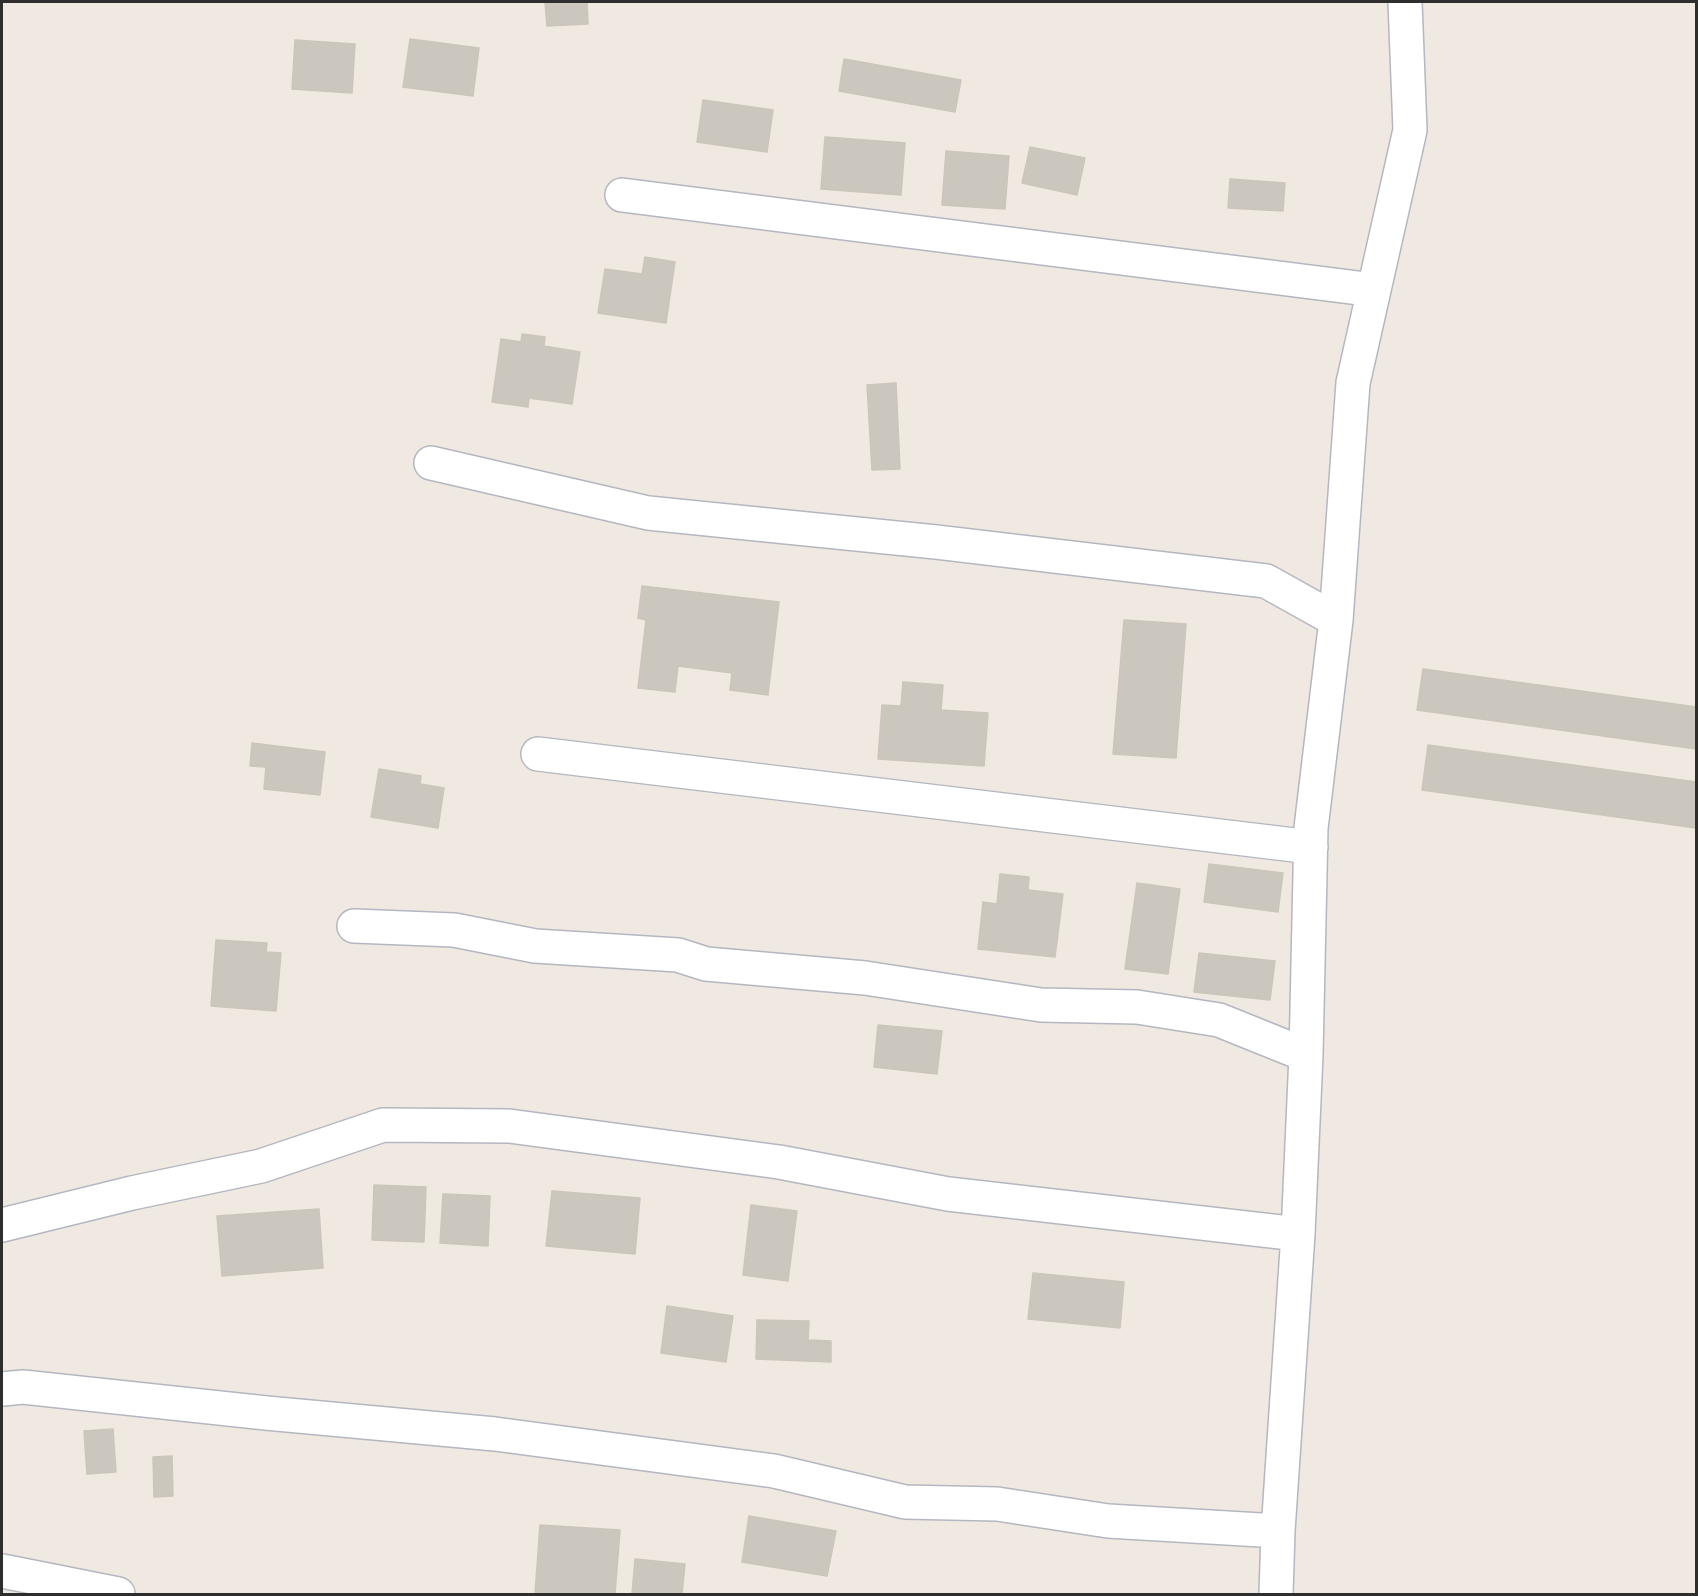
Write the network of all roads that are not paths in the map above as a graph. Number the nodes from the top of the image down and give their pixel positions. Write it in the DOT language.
graph roads {
  1 [pos="1405,2"];
  2 [pos="622,195"];
  3 [pos="1374,290"];
  4 [pos="431,463"];
  5 [pos="1336,620"];
  6 [pos="538,754"];
  7 [pos="1311,847"];
  8 [pos="354,926"];
  9 [pos="1306,1055"];
  10 [pos="2,1225"];
  11 [pos="1298,1234"];
  12 [pos="2,1389"];
  13 [pos="1278,1531"];
  14 [pos="2,1571"];
  15 [pos="118,1594"];
  16 [pos="1276,1594"];
  1 -- 3 [label="street"];
  2 -- 3 [label="street"];
  3 -- 5 [label="street"];
  4 -- 5 [label="street"];
  5 -- 7 [label="street"];
  6 -- 7 [label="street"];
  7 -- 9 [label="street"];
  8 -- 9 [label="street"];
  9 -- 11 [label="street"];
  10 -- 11 [label="street"];
  11 -- 13 [label="street"];
  12 -- 13 [label="street"];
  13 -- 16 [label="street"];
  14 -- 15 [label="street"];
}
